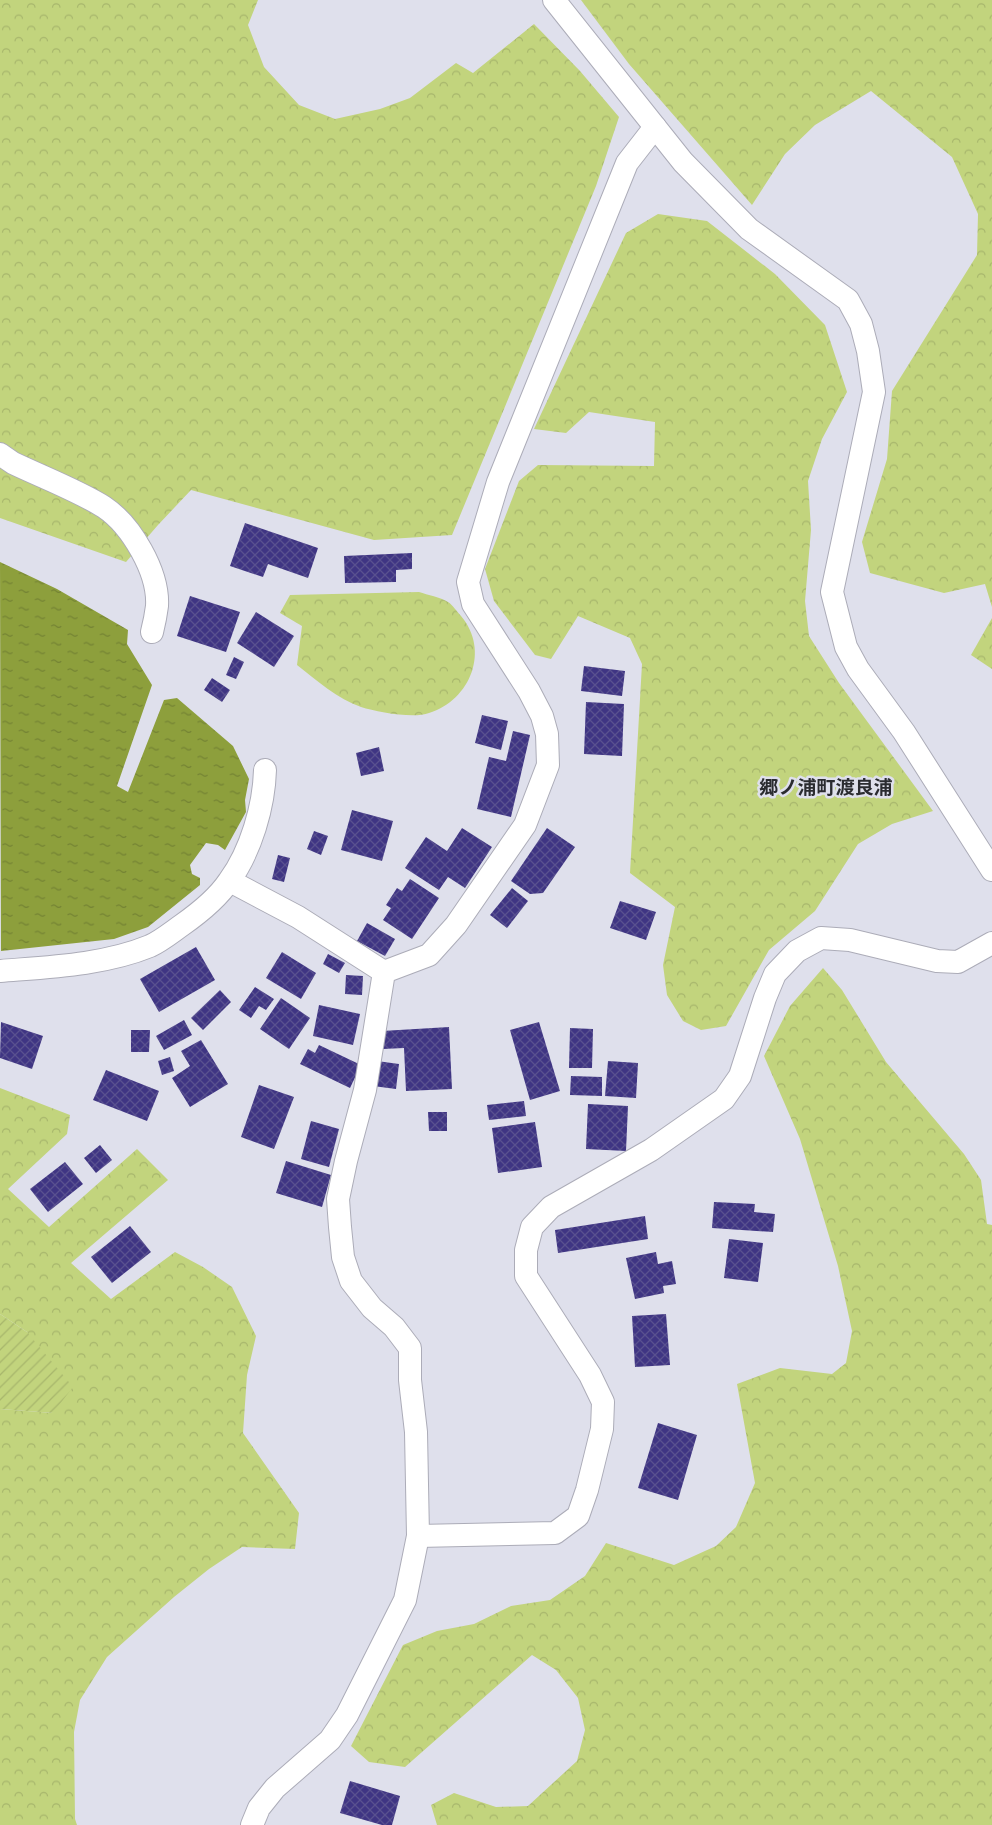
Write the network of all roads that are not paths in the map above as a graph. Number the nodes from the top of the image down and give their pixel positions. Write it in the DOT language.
graph roads {
  1 [pos="554,0"];
  2 [pos="655,127"];
  3 [pos="0,454"];
  4 [pos="152,632"];
  5 [pos="265,770"];
  6 [pos="992,870"];
  7 [pos="230,881"];
  8 [pos="992,943"];
  9 [pos="0,971"];
  10 [pos="384,972"];
  11 [pos="418,1536"];
  12 [pos="252,1825"];
  1 -- 2 [label="street"];
  2 -- 6 [label="street"];
  2 -- 10 [label="street"];
  3 -- 4 [label="street"];
  5 -- 7 [label="street"];
  7 -- 9 [label="street"];
  7 -- 10 [label="street"];
  8 -- 11 [label="street"];
  10 -- 11 [label="street"];
  11 -- 12 [label="street"];
}
